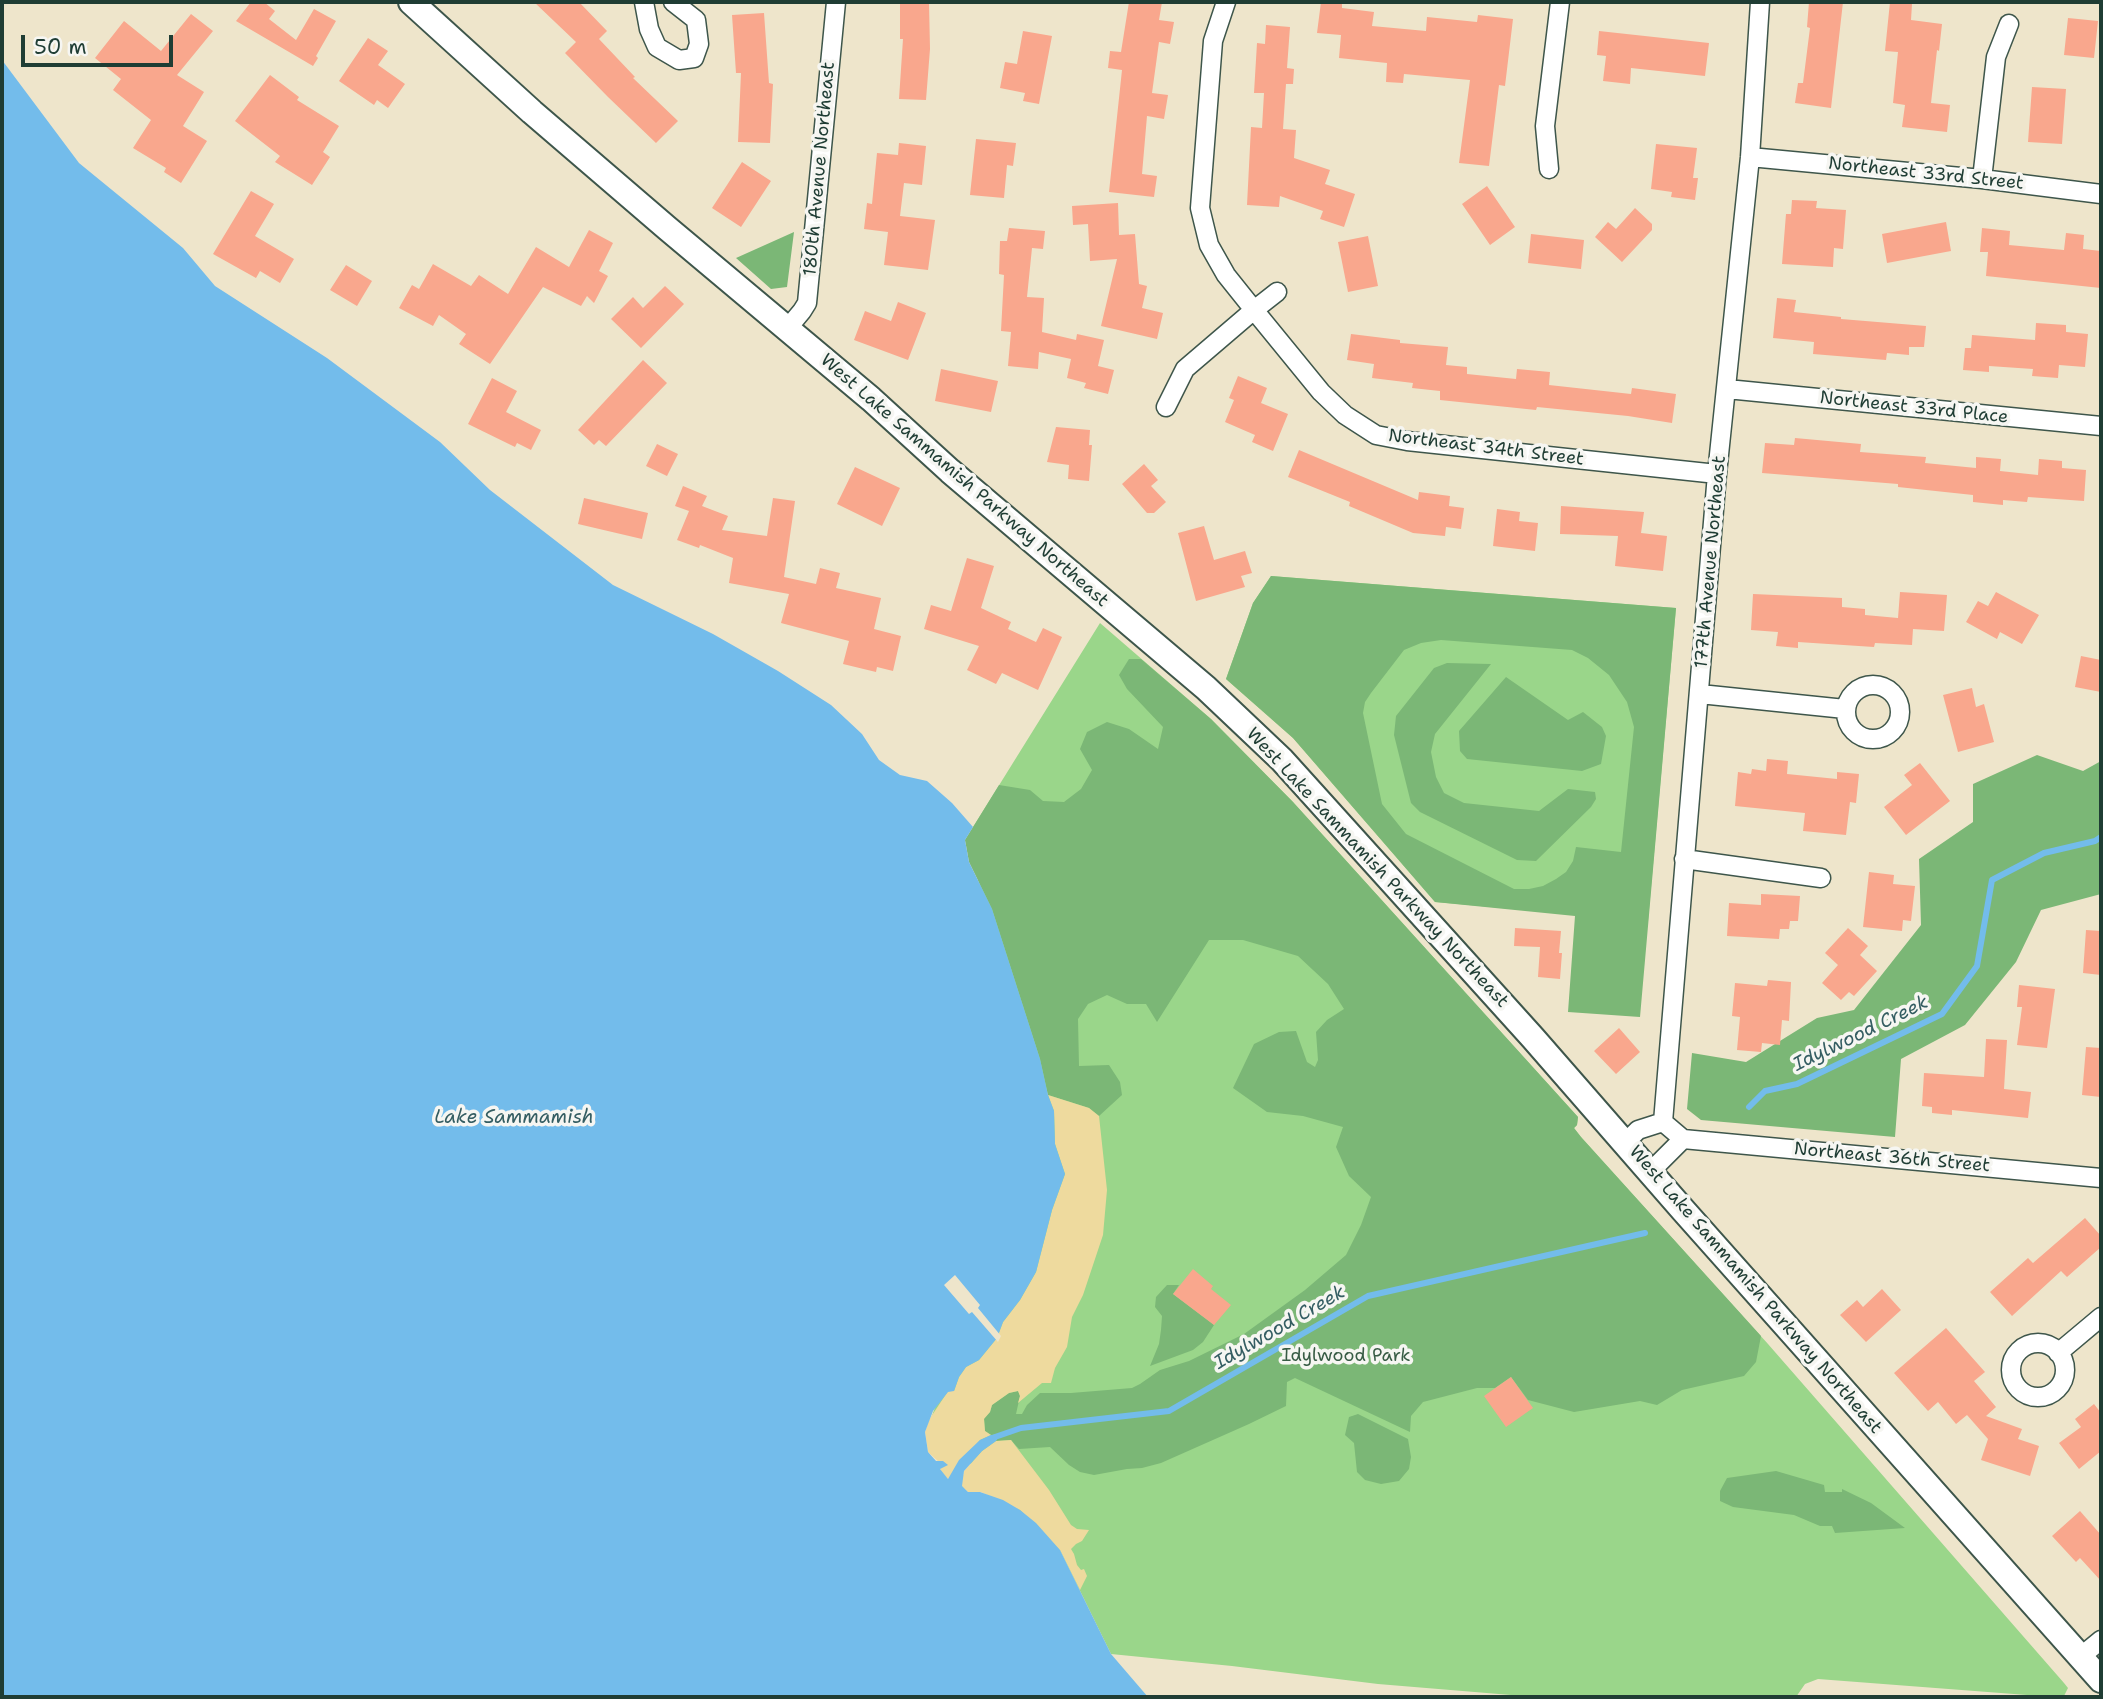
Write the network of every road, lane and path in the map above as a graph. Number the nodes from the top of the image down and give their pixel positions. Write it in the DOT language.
graph roads {
  1 [pos="411,2"];
  2 [pos="644,2"];
  3 [pos="673,2"];
  4 [pos="836,2"];
  5 [pos="1226,2"];
  6 [pos="1560,2"];
  7 [pos="1760,2"];
  8 [pos="2009,24"];
  9 [pos="1750,157"];
  10 [pos="1549,169"];
  11 [pos="1982,179"];
  12 [pos="2101,194"];
  13 [pos="1277,292"];
  14 [pos="1254,310"];
  15 [pos="787,329"];
  16 [pos="1727,389"];
  17 [pos="1166,407"];
  18 [pos="2101,426"];
  19 [pos="1717,474"];
  20 [pos="1700,694"];
  21 [pos="1845,709"];
  22 [pos="1684,859"];
  23 [pos="1821,878"];
  24 [pos="1663,1122"];
  25 [pos="1684,1139"];
  26 [pos="1625,1143"];
  27 [pos="1650,1172"];
  28 [pos="2101,1178"];
  29 [pos="2101,1317"];
  30 [pos="2058,1353"];
  31 [pos="2101,1640"];
  32 [pos="2079,1658"];
  33 [pos="2101,1680"];
  1 -- 15 [label="main road, West Lake Sammamish Parkway Northeast"];
  2 -- 3 [label="street"];
  4 -- 15 [label="street, 180th Avenue Northeast"];
  5 -- 14 [label="street, Northeast 34th Street"];
  6 -- 10 [label="street"];
  7 -- 9 [label="street, 177th Avenue Northeast"];
  8 -- 11 [label="street"];
  9 -- 11 [label="street, Northeast 33rd Street"];
  9 -- 16 [label="street, 177th Avenue Northeast"];
  11 -- 12 [label="street, Northeast 33rd Street"];
  13 -- 14 [label="street"];
  14 -- 17 [label="street"];
  14 -- 19 [label="street, Northeast 34th Street"];
  15 -- 26 [label="main road, West Lake Sammamish Parkway Northeast"];
  16 -- 18 [label="street, Northeast 33rd Place"];
  16 -- 19 [label="street, 177th Avenue Northeast"];
  19 -- 20 [label="street, 177th Avenue Northeast"];
  20 -- 21 [label="street"];
  20 -- 22 [label="street, 177th Avenue Northeast"];
  22 -- 23 [label="street"];
  22 -- 24 [label="street, 177th Avenue Northeast"];
  24 -- 25 [label="street"];
  24 -- 26 [label="street"];
  25 -- 27 [label="street"];
  25 -- 28 [label="street, Northeast 36th Street"];
  26 -- 27 [label="main road, West Lake Sammamish Parkway Northeast"];
  27 -- 32 [label="main road, West Lake Sammamish Parkway Northeast"];
  29 -- 30 [label="street"];
  31 -- 32 [label="street"];
  32 -- 33 [label="main road, West Lake Sammamish Parkway Northeast"];
}
